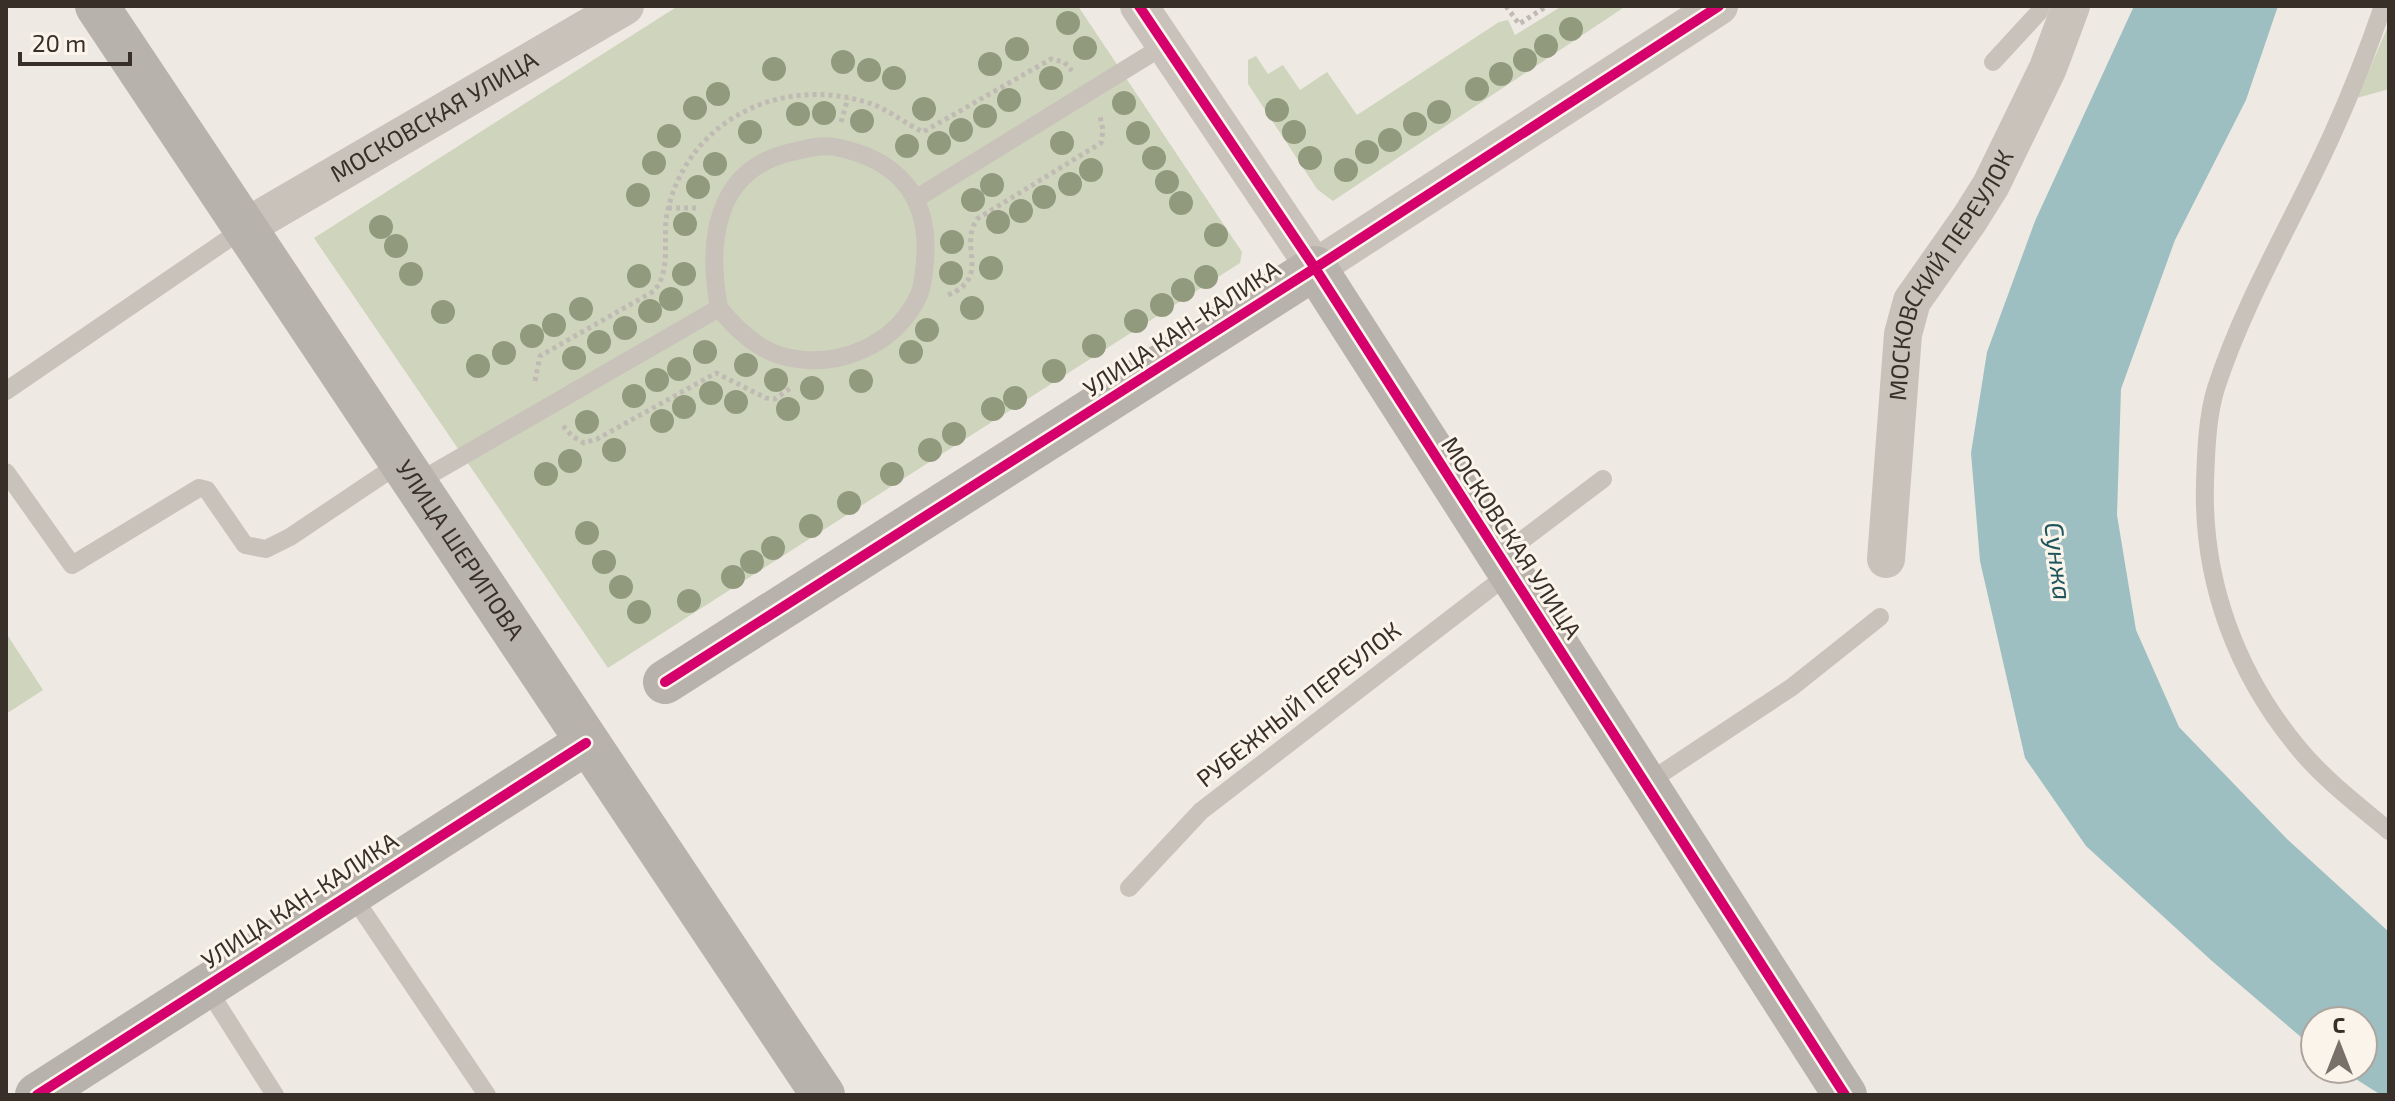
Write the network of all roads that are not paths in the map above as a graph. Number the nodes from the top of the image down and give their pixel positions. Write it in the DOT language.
graph roads {
  1 [pos="97,6"];
  2 [pos="625,6"];
  3 [pos="1139,6"];
  4 [pos="1719,6"];
  5 [pos="2041,6"];
  6 [pos="2071,6"];
  7 [pos="2383,6"];
  8 [pos="1165,45"];
  9 [pos="1993,62"];
  10 [pos="917,198"];
  11 [pos="246,227"];
  12 [pos="1315,268"];
  13 [pos="719,308"];
  14 [pos="6,391"];
  15 [pos="6,472"];
  16 [pos="409,472"];
  17 [pos="1603,479"];
  18 [pos="1886,559"];
  19 [pos="1504,565"];
  20 [pos="1880,617"];
  21 [pos="665,682"];
  22 [pos="586,743"];
  23 [pos="1644,785"];
  24 [pos="2389,831"];
  25 [pos="1129,888"];
  26 [pos="350,892"];
  27 [pos="205,985"];
  28 [pos="37,1095"];
  29 [pos="275,1095"];
  30 [pos="487,1095"];
  31 [pos="823,1095"];
  32 [pos="1845,1095"];
  1 -- 11 [label="street, УЛИЦА ШЕРИПОВА"];
  2 -- 11 [label="street, МОСКОВСКАЯ УЛИЦА"];
  3 -- 8 [label="street, МОСКОВСКАЯ УЛИЦА"];
  4 -- 12 [label="street, УЛИЦА КАН-КАЛИКА"];
  5 -- 9 [label="lane"];
  6 -- 18 [label="street, МОСКОВСКИЙ ПЕРЕУЛОК"];
  7 -- 24 [label="lane"];
  8 -- 10 [label="lane"];
  8 -- 12 [label="street, МОСКОВСКАЯ УЛИЦА"];
  10 -- 13 [label="lane"];
  10 -- 13 [label="lane"];
  11 -- 14 [label="lane"];
  11 -- 16 [label="street, УЛИЦА ШЕРИПОВА"];
  12 -- 19 [label="street, МОСКОВСКАЯ УЛИЦА"];
  12 -- 21 [label="street, УЛИЦА КАН-КАЛИКА"];
  13 -- 16 [label="lane"];
  15 -- 16 [label="lane"];
  16 -- 22 [label="street, УЛИЦА ШЕРИПОВА"];
  17 -- 19 [label="lane, РУБЕЖНЫЙ ПЕРЕУЛОК"];
  19 -- 23 [label="street, МОСКОВСКАЯ УЛИЦА"];
  19 -- 25 [label="lane, РУБЕЖНЫЙ ПЕРЕУЛОК"];
  20 -- 23 [label="lane"];
  22 -- 26 [label="street, УЛИЦА КАН-КАЛИКА"];
  22 -- 31 [label="street, УЛИЦА ШЕРИПОВА"];
  23 -- 32 [label="street, МОСКОВСКАЯ УЛИЦА"];
  26 -- 27 [label="street, УЛИЦА КАН-КАЛИКА"];
  26 -- 30 [label="lane"];
  27 -- 28 [label="street, УЛИЦА КАН-КАЛИКА"];
  27 -- 29 [label="lane"];
}
